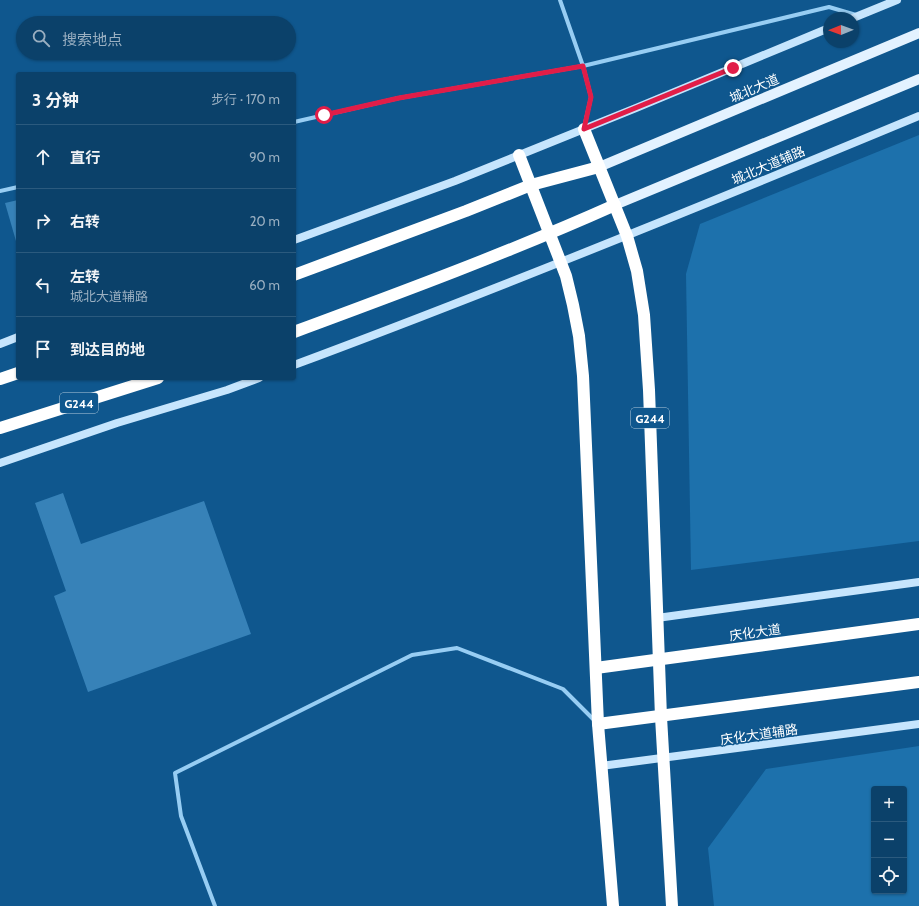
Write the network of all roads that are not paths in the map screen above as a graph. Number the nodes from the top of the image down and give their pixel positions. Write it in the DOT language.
graph roads {
  1 [pos="560,0"];
  2 [pos="897,0"];
  3 [pos="842,12"];
  4 [pos="859,16"];
  5 [pos="823,30"];
  6 [pos="919,33"];
  7 [pos="583,66"];
  8 [pos="919,79"];
  9 [pos="919,116"];
  10 [pos="296,122"];
  11 [pos="584,129"];
  12 [pos="519,155"];
  13 [pos="599,167"];
  14 [pos="531,185"];
  15 [pos="16,187"];
  16 [pos="0,191"];
  17 [pos="615,206"];
  18 [pos="550,234"];
  19 [pos="627,236"];
  20 [pos="296,239"];
  21 [pos="561,263"];
  22 [pos="296,274"];
  23 [pos="296,331"];
  24 [pos="16,338"];
  25 [pos="0,344"];
  26 [pos="296,364"];
  27 [pos="16,374"];
  28 [pos="0,379"];
  29 [pos="152,380"];
  30 [pos="254,380"];
  31 [pos="0,428"];
  32 [pos="0,464"];
  33 [pos="919,582"];
  34 [pos="657,618"];
  35 [pos="919,624"];
  36 [pos="658,659"];
  37 [pos="596,668"];
  38 [pos="919,682"];
  39 [pos="661,717"];
  40 [pos="598,724"];
  41 [pos="919,724"];
  42 [pos="663,758"];
  43 [pos="601,766"];
  44 [pos="215,906"];
  45 [pos="613,906"];
  46 [pos="672,906"];
  1 -- 7 [label="street"];
  2 -- 4 [label="street"];
  3 -- 7 [label="street"];
  5 -- 11 [label="street"];
  6 -- 13 [label="main road, 城北大道"];
  7 -- 10 [label="street"];
  7 -- 11 [label="street"];
  8 -- 17 [label="main road"];
  9 -- 19 [label="street, 城北大道辅路"];
  11 -- 12 [label="street"];
  11 -- 13 [label="highway, G244"];
  12 -- 14 [label="highway"];
  12 -- 20 [label="street"];
  13 -- 14 [label="highway"];
  13 -- 17 [label="highway, G244"];
  14 -- 18 [label="highway"];
  14 -- 22 [label="highway"];
  15 -- 16 [label="street"];
  17 -- 18 [label="highway"];
  17 -- 19 [label="highway, G244"];
  18 -- 21 [label="highway"];
  18 -- 23 [label="highway"];
  19 -- 21 [label="street, 城北大道辅路"];
  19 -- 34 [label="highway, G244"];
  21 -- 26 [label="street, 城北大道辅路"];
  21 -- 37 [label="highway"];
  24 -- 25 [label="street"];
  27 -- 28 [label="highway"];
  29 -- 31 [label="highway, G244"];
  30 -- 32 [label="street"];
  33 -- 34 [label="street"];
  34 -- 36 [label="highway, G244"];
  35 -- 36 [label="highway, 庆化大道"];
  36 -- 37 [label="highway, 庆化大道"];
  36 -- 39 [label="highway, G244"];
  37 -- 40 [label="highway"];
  38 -- 39 [label="highway"];
  39 -- 40 [label="highway"];
  39 -- 42 [label="highway"];
  40 -- 43 [label="highway"];
  40 -- 44 [label="street"];
  41 -- 42 [label="street, 庆化大道辅路"];
  42 -- 43 [label="street, 庆化大道辅路"];
  42 -- 46 [label="highway"];
  43 -- 45 [label="highway"];
}
